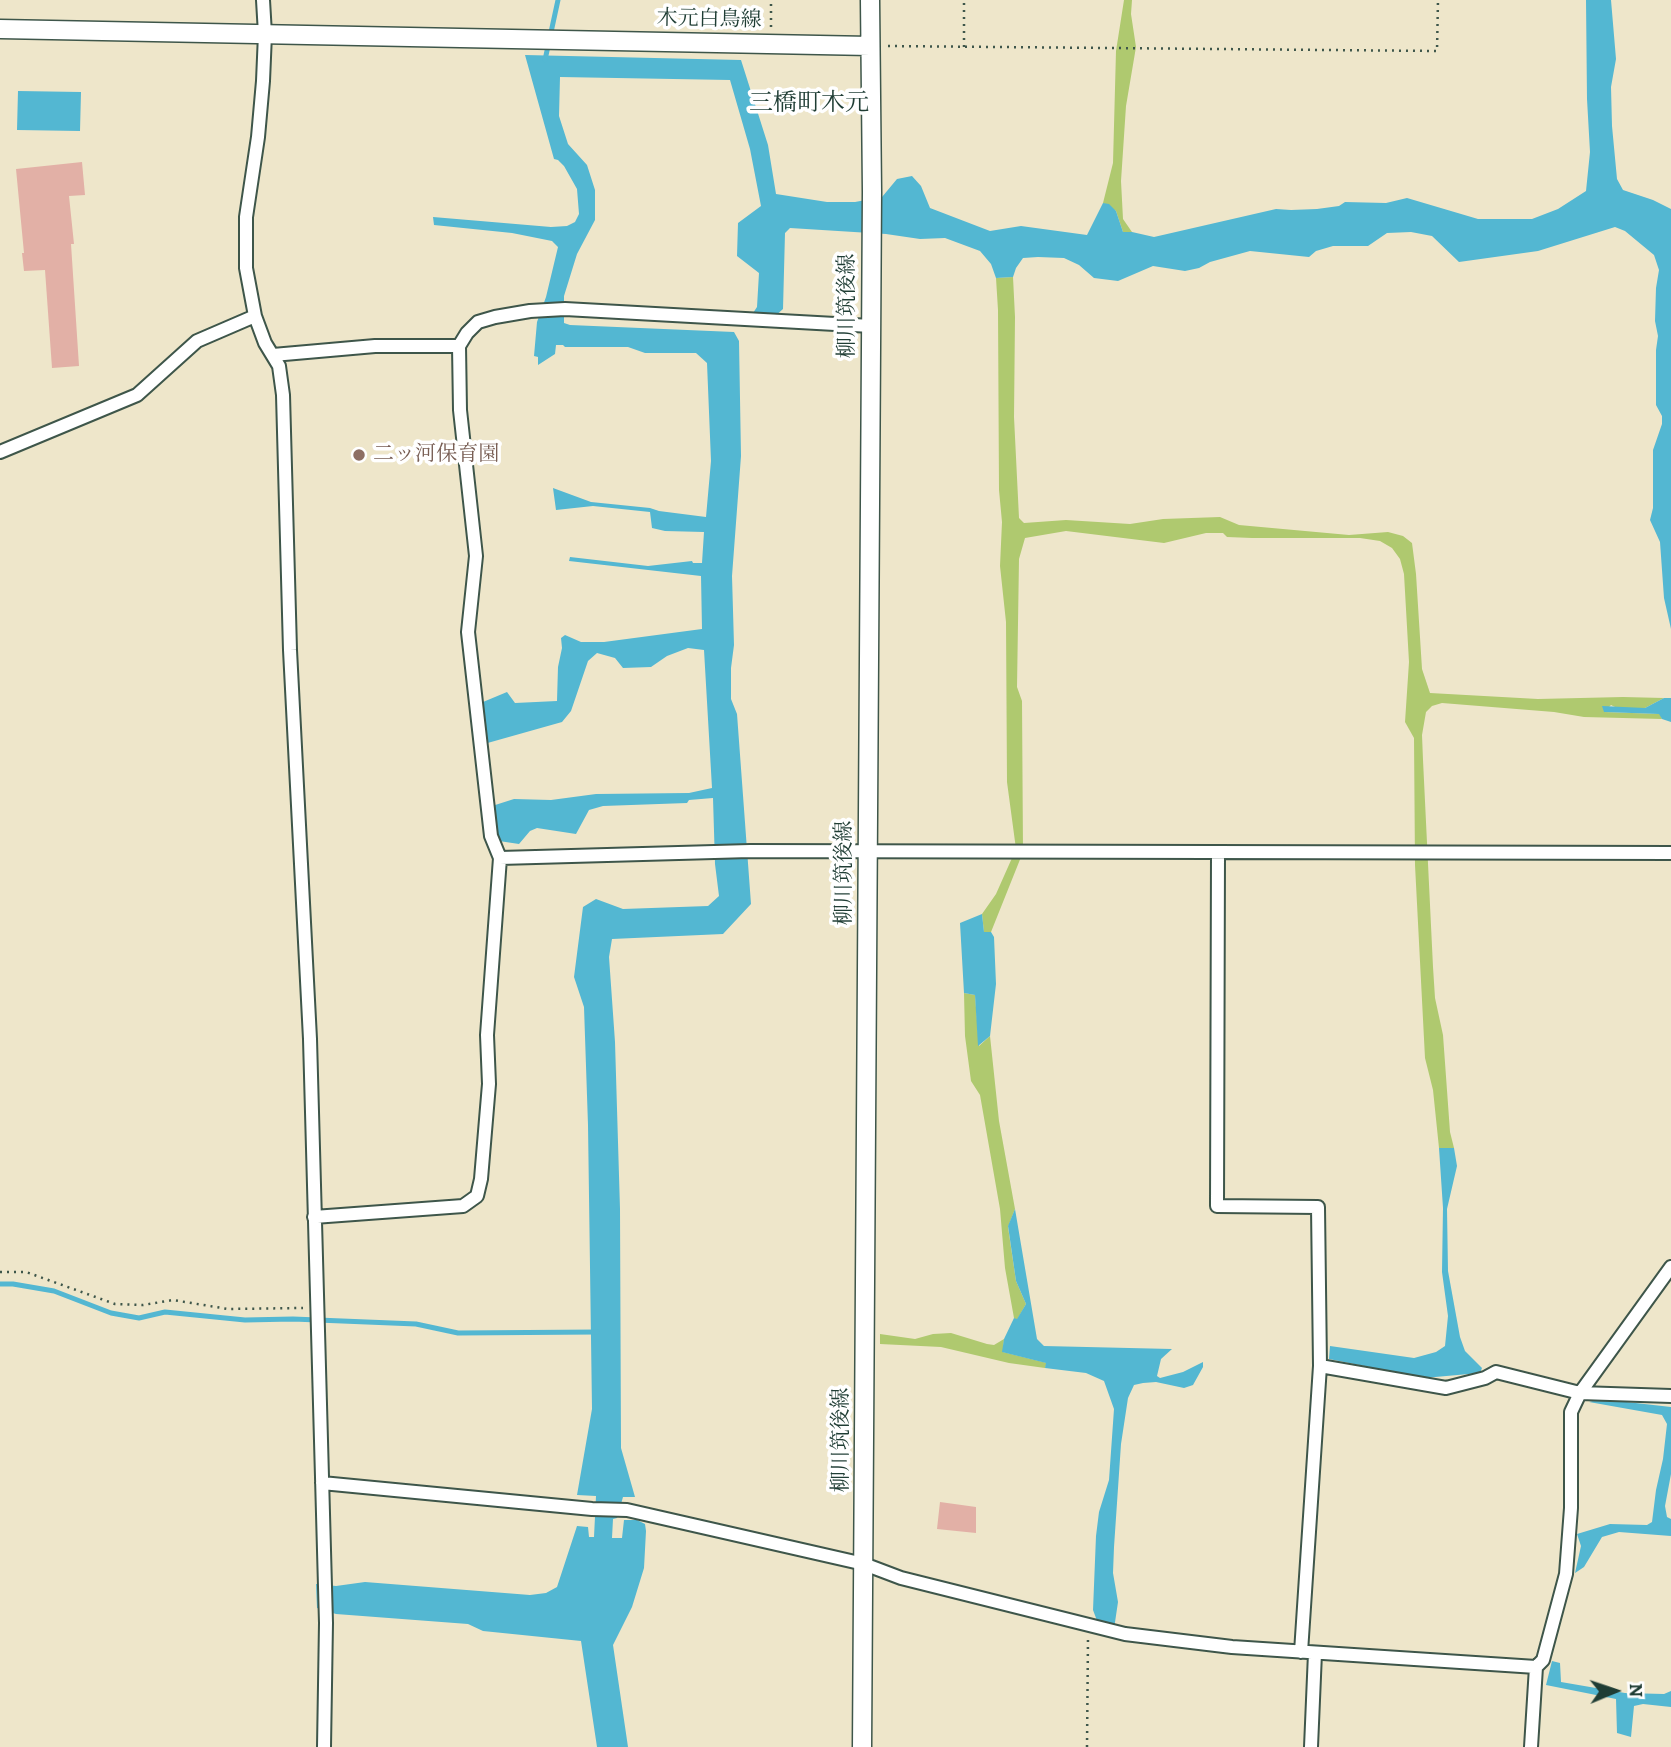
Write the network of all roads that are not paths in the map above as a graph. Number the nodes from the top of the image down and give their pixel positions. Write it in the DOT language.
graph roads {
  1 [pos="264,0"];
  2 [pos="870,0"];
  3 [pos="0,29"];
  4 [pos="265,34"];
  5 [pos="870,46"];
  6 [pos="256,318"];
  7 [pos="871,326"];
  8 [pos="459,346"];
  9 [pos="272,355"];
  10 [pos="0,452"];
  11 [pos="867,851"];
  12 [pos="1218,852"];
  13 [pos="1671,853"];
  14 [pos="500,858"];
  15 [pos="314,1217"];
  16 [pos="1671,1267"];
  17 [pos="1320,1366"];
  18 [pos="1580,1393"];
  19 [pos="1671,1396"];
  20 [pos="321,1483"];
  21 [pos="864,1564"];
  22 [pos="1301,1652"];
  23 [pos="1315,1653"];
  24 [pos="1536,1668"];
  25 [pos="324,1747"];
  26 [pos="862,1747"];
  27 [pos="1311,1747"];
  28 [pos="1531,1747"];
  1 -- 4 [label="street"];
  2 -- 5 [label="main road, 柳川筑後線"];
  3 -- 4 [label="main road, 木元白鳥線"];
  4 -- 5 [label="main road, 木元白鳥線"];
  4 -- 6 [label="street"];
  5 -- 7 [label="main road, 柳川筑後線"];
  6 -- 9 [label="street"];
  6 -- 10 [label="street"];
  7 -- 8 [label="street"];
  7 -- 11 [label="main road, 柳川筑後線"];
  8 -- 9 [label="street"];
  8 -- 14 [label="street"];
  9 -- 15 [label="street"];
  11 -- 12 [label="street"];
  11 -- 14 [label="street"];
  11 -- 21 [label="main road, 柳川筑後線"];
  12 -- 13 [label="street"];
  12 -- 17 [label="street"];
  14 -- 15 [label="street"];
  15 -- 20 [label="street"];
  16 -- 18 [label="street"];
  17 -- 18 [label="street"];
  17 -- 22 [label="street"];
  18 -- 19 [label="street"];
  18 -- 24 [label="street"];
  20 -- 21 [label="street"];
  20 -- 25 [label="street"];
  21 -- 22 [label="street"];
  21 -- 26 [label="main road, 柳川筑後線"];
  22 -- 23 [label="street"];
  23 -- 24 [label="street"];
  23 -- 27 [label="street"];
  24 -- 28 [label="street"];
}
